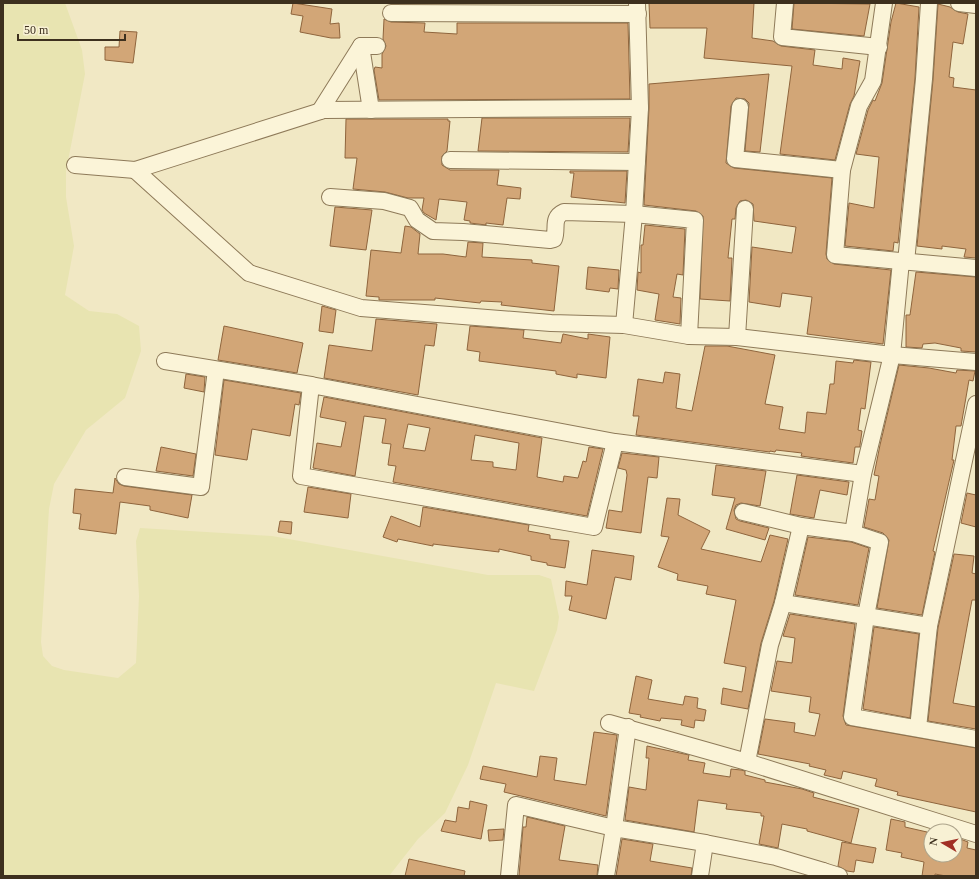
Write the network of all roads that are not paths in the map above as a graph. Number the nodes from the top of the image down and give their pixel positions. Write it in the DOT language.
graph roads {
  1 [pos="785,3"];
  2 [pos="884,3"];
  3 [pos="929,3"];
  4 [pos="959,3"];
  5 [pos="976,5"];
  6 [pos="637,9"];
  7 [pos="391,13"];
  8 [pos="878,47"];
  9 [pos="740,107"];
  10 [pos="640,108"];
  11 [pos="371,110"];
  12 [pos="320,111"];
  13 [pos="450,160"];
  14 [pos="637,162"];
  15 [pos="75,165"];
  16 [pos="135,170"];
  17 [pos="842,170"];
  18 [pos="330,197"];
  19 [pos="745,209"];
  20 [pos="634,214"];
  21 [pos="904,262"];
  22 [pos="976,268"];
  23 [pos="624,325"];
  24 [pos="689,336"];
  25 [pos="737,337"];
  26 [pos="892,354"];
  27 [pos="165,361"];
  28 [pos="976,362"];
  29 [pos="216,370"];
  30 [pos="310,385"];
  31 [pos="976,404"];
  32 [pos="615,442"];
  33 [pos="863,474"];
  34 [pos="125,477"];
  35 [pos="743,512"];
  36 [pos="801,526"];
  37 [pos="853,533"];
  38 [pos="783,603"];
  39 [pos="866,616"];
  40 [pos="929,626"];
  41 [pos="609,722"];
  42 [pos="628,728"];
  43 [pos="918,728"];
  44 [pos="976,739"];
  45 [pos="747,762"];
  46 [pos="614,828"];
  47 [pos="976,834"];
  48 [pos="705,843"];
  49 [pos="823,874"];
  50 [pos="509,876"];
  51 [pos="606,876"];
  52 [pos="700,876"];
  53 [pos="839,876"];
  1 -- 8 [label="street"];
  2 -- 8 [label="street"];
  3 -- 21 [label="street"];
  4 -- 5 [label="street"];
  6 -- 7 [label="street"];
  6 -- 10 [label="street"];
  8 -- 17 [label="street"];
  9 -- 17 [label="street"];
  10 -- 11 [label="street"];
  10 -- 14 [label="street"];
  11 -- 12 [label="street"];
  11 -- 12 [label="street"];
  12 -- 16 [label="street"];
  13 -- 14 [label="street"];
  14 -- 20 [label="street"];
  15 -- 16 [label="street"];
  16 -- 23 [label="street"];
  17 -- 21 [label="street"];
  18 -- 20 [label="street"];
  19 -- 25 [label="street"];
  20 -- 23 [label="street"];
  20 -- 24 [label="street"];
  21 -- 22 [label="street"];
  21 -- 26 [label="street"];
  23 -- 24 [label="street"];
  24 -- 25 [label="street"];
  25 -- 26 [label="street"];
  26 -- 28 [label="street"];
  26 -- 33 [label="street"];
  27 -- 29 [label="street"];
  29 -- 30 [label="street"];
  29 -- 34 [label="street"];
  30 -- 32 [label="street"];
  30 -- 32 [label="street"];
  31 -- 40 [label="street"];
  32 -- 33 [label="street"];
  33 -- 37 [label="street"];
  35 -- 36 [label="street"];
  36 -- 37 [label="street"];
  36 -- 38 [label="street"];
  37 -- 39 [label="street"];
  38 -- 39 [label="street"];
  38 -- 45 [label="street"];
  39 -- 40 [label="street"];
  39 -- 43 [label="street"];
  40 -- 43 [label="street"];
  41 -- 42 [label="street"];
  42 -- 45 [label="street"];
  42 -- 46 [label="street"];
  43 -- 44 [label="street"];
  45 -- 47 [label="street"];
  46 -- 48 [label="street"];
  46 -- 50 [label="street"];
  46 -- 51 [label="street"];
  48 -- 49 [label="street"];
  48 -- 52 [label="street"];
  49 -- 53 [label="street"];
}
